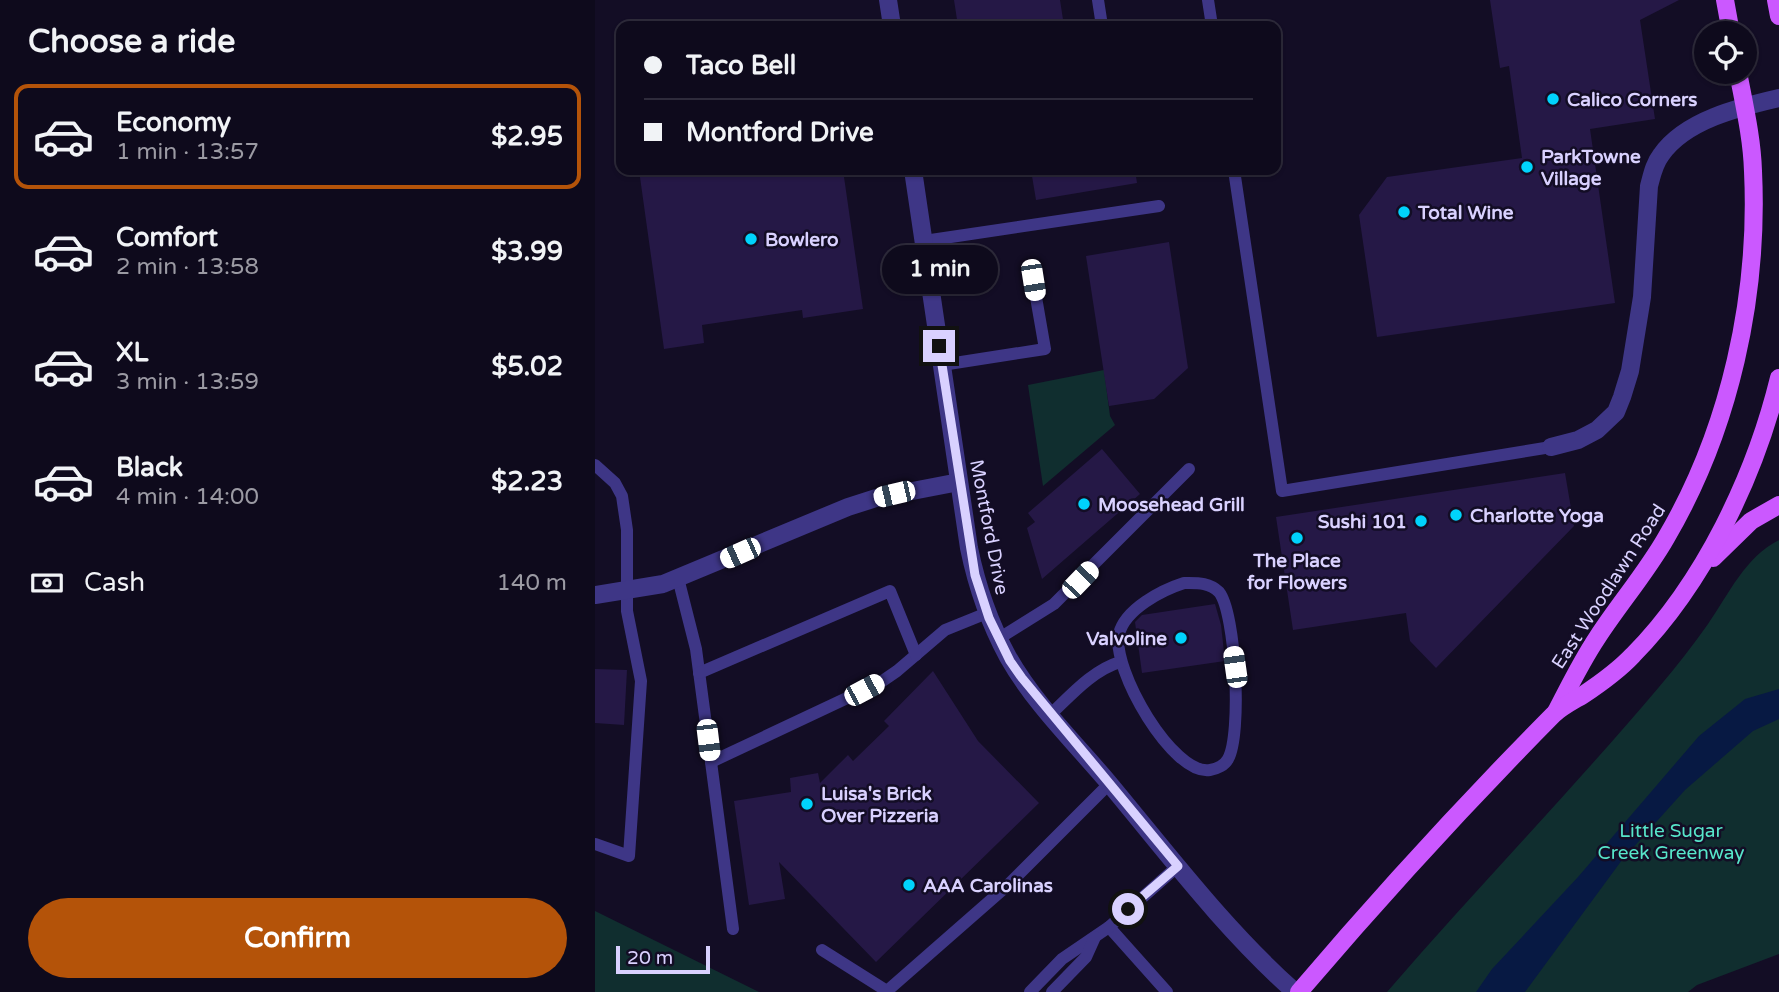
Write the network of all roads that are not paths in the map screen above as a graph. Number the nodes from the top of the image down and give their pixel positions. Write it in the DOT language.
graph roads {
  1 [pos="888,0"];
  2 [pos="1098,0"];
  3 [pos="1208,0"];
  4 [pos="1725,0"];
  5 [pos="1776,0"];
  6 [pos="1779,16"];
  7 [pos="891,21"];
  8 [pos="1101,21"];
  9 [pos="1211,21"];
  10 [pos="1729,21"];
  11 [pos="1740,84"];
  12 [pos="1779,98"];
  13 [pos="1744,106"];
  14 [pos="914,175"];
  15 [pos="1235,175"];
  16 [pos="1159,206"];
  17 [pos="924,241"];
  18 [pos="1033,280"];
  19 [pos="942,365"];
  20 [pos="1779,378"];
  21 [pos="1551,447"];
  22 [pos="595,466"];
  23 [pos="1189,469"];
  24 [pos="959,482"];
  25 [pos="1779,505"];
  26 [pos="678,578"];
  27 [pos="1692,581"];
  28 [pos="627,591"];
  29 [pos="595,595"];
  30 [pos="987,613"];
  31 [pos="998,639"];
  32 [pos="916,655"];
  33 [pos="1120,662"];
  34 [pos="699,673"];
  35 [pos="1556,712"];
  36 [pos="1051,714"];
  37 [pos="711,762"];
  38 [pos="1109,783"];
  39 [pos="595,844"];
  40 [pos="1178,866"];
  41 [pos="1109,926"];
  42 [pos="733,929"];
  43 [pos="1095,937"];
  44 [pos="822,950"];
  45 [pos="1030,992"];
  46 [pos="1052,992"];
  47 [pos="1167,992"];
  48 [pos="1297,992"];
  1 -- 7 [label="street"];
  2 -- 8 [label="lane"];
  3 -- 9 [label="lane"];
  4 -- 10 [label="main road"];
  5 -- 6 [label="main road"];
  11 -- 13 [label="main road, East Woodlawn Road"];
  12 -- 13 [label="street"];
  13 -- 21 [label="street"];
  13 -- 35 [label="main road, East Woodlawn Road"];
  14 -- 17 [label="street, Montford Drive"];
  15 -- 21 [label="lane"];
  16 -- 17 [label="lane"];
  17 -- 19 [label="street, Montford Drive"];
  18 -- 19 [label="lane"];
  19 -- 24 [label="street, Montford Drive"];
  20 -- 27 [label="main road, East Woodlawn Road"];
  22 -- 28 [label="lane"];
  23 -- 31 [label="lane"];
  24 -- 26 [label="street"];
  24 -- 30 [label="street, Montford Drive"];
  25 -- 27 [label="main road"];
  26 -- 28 [label="street"];
  26 -- 34 [label="lane"];
  27 -- 35 [label="main road, East Woodlawn Road"];
  28 -- 29 [label="street"];
  28 -- 39 [label="lane"];
  30 -- 31 [label="street, Montford Drive"];
  30 -- 32 [label="lane"];
  31 -- 36 [label="street, Montford Drive"];
  32 -- 34 [label="lane"];
  32 -- 37 [label="lane"];
  33 -- 33 [label="lane"];
  33 -- 36 [label="lane"];
  34 -- 37 [label="lane"];
  35 -- 48 [label="main road, East Woodlawn Road"];
  36 -- 38 [label="street, Montford Drive"];
  37 -- 42 [label="lane"];
  38 -- 40 [label="street, Montford Drive"];
  38 -- 44 [label="lane"];
  40 -- 41 [label="lane"];
  40 -- 48 [label="street, Montford Drive"];
  41 -- 43 [label="lane"];
  41 -- 47 [label="lane"];
  43 -- 45 [label="lane"];
  43 -- 46 [label="lane"];
}
